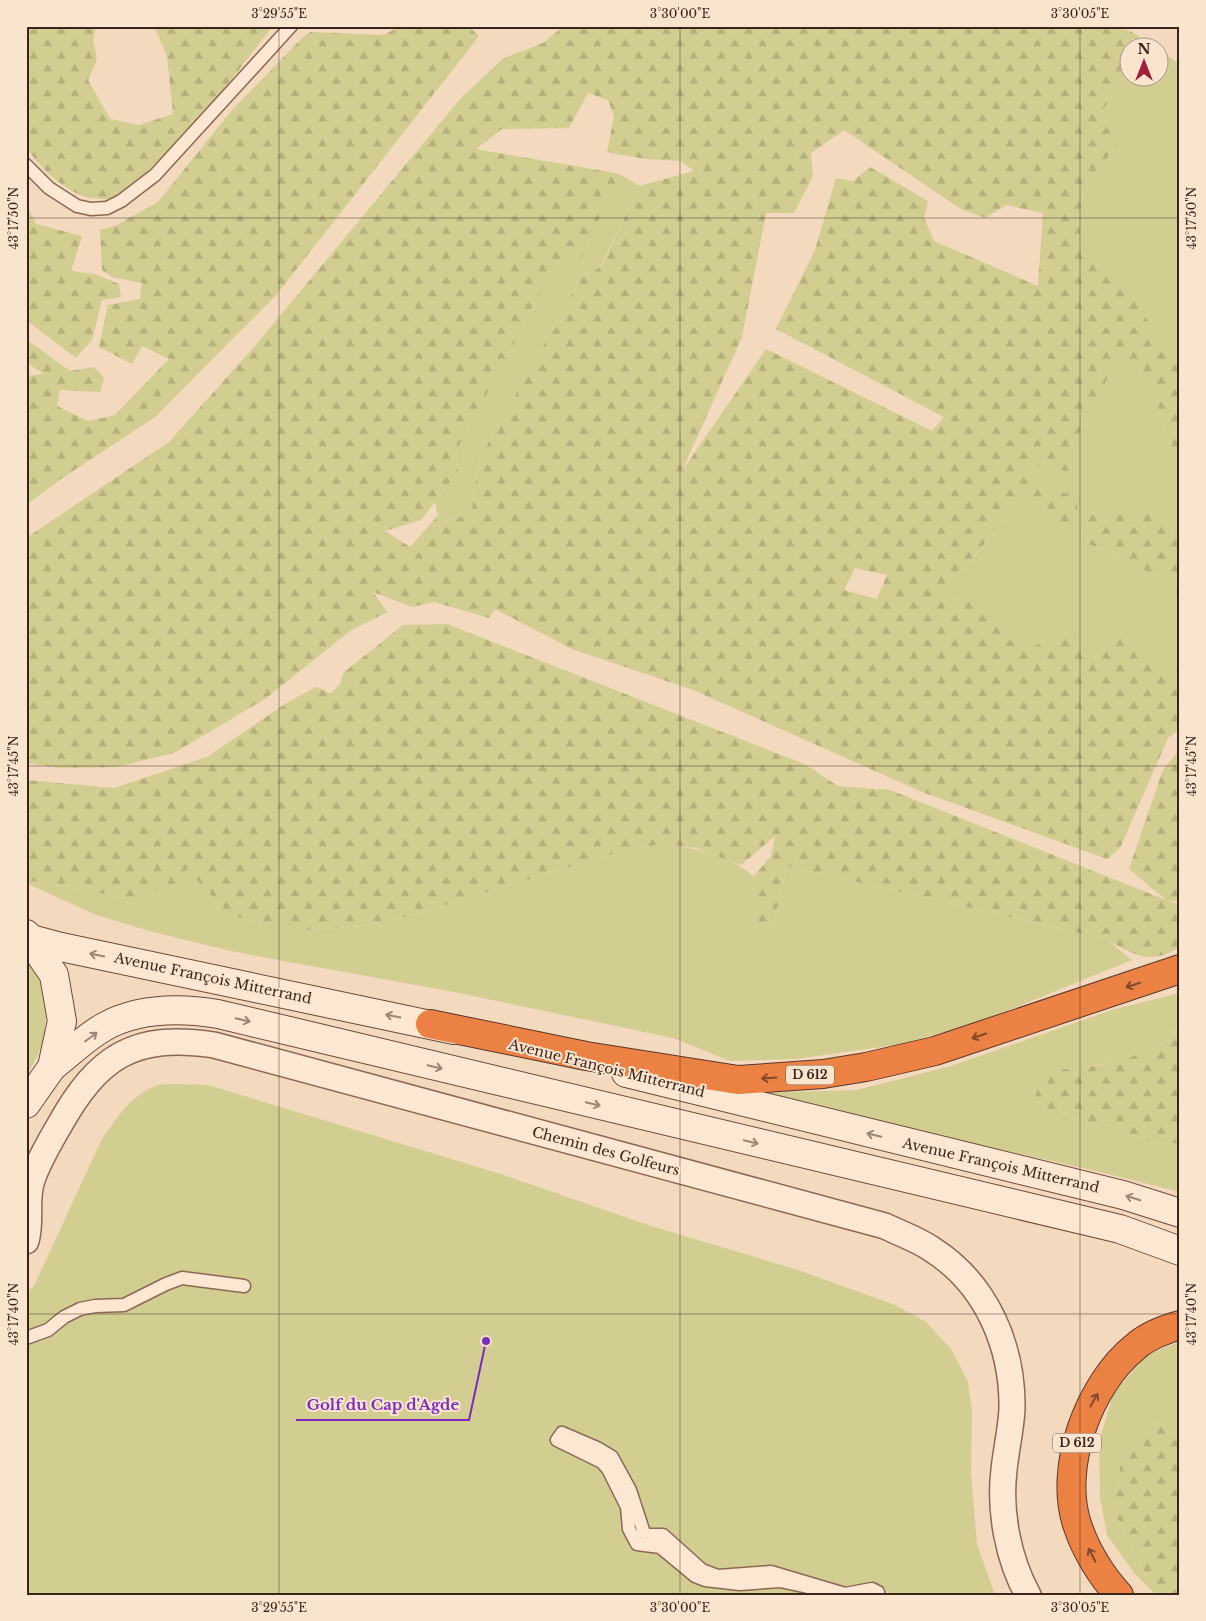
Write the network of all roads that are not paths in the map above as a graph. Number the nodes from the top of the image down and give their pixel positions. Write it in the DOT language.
graph roads {
  1 [pos="291,26"];
  2 [pos="26,165"];
  3 [pos="29,937"];
  4 [pos="1180,970"];
  5 [pos="430,1024"];
  6 [pos="52,1067"];
  7 [pos="26,1104"];
  8 [pos="1180,1213"];
  9 [pos="26,1241"];
  10 [pos="1180,1251"];
  11 [pos="244,1286"];
  12 [pos="1180,1326"];
  13 [pos="26,1338"];
  14 [pos="826,1595"];
  15 [pos="874,1595"];
  16 [pos="1028,1595"];
  17 [pos="1120,1595"];
  1 -- 2 [label="lane"];
  5 -- 3 [label="main road, Avenue François Mitterrand, one-way"];
  3 -- 6 [label="main road"];
  4 -- 5 [label="highway, D 612, one-way"];
  8 -- 5 [label="main road, Avenue François Mitterrand, one-way"];
  6 -- 7 [label="main road"];
  6 -- 10 [label="main road, one-way"];
  9 -- 16 [label="street, Chemin des Golfeurs"];
  11 -- 13 [label="lane"];
  17 -- 12 [label="highway, D 612, one-way"];
  14 -- 15 [label="lane"];
}
